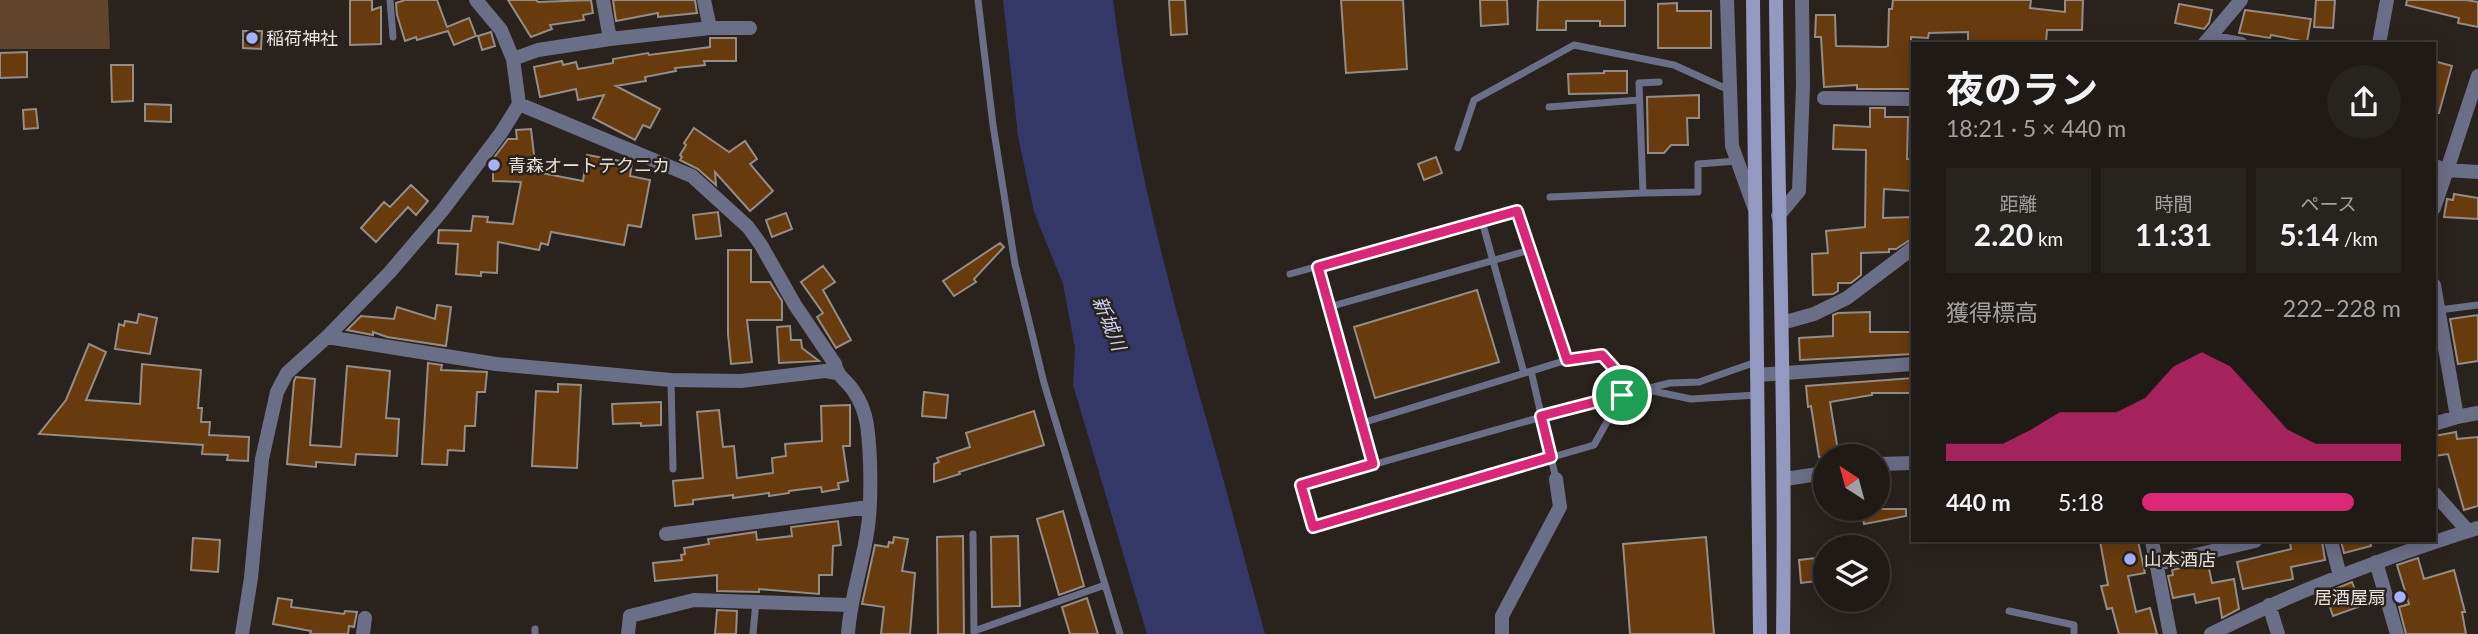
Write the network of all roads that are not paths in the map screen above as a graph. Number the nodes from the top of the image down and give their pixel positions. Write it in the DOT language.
graph roads {
  1 [pos="390,0"];
  2 [pos="476,0"];
  3 [pos="603,0"];
  4 [pos="705,0"];
  5 [pos="978,0"];
  6 [pos="1727,0"];
  7 [pos="1753,0"];
  8 [pos="1776,0"];
  9 [pos="2241,0"];
  10 [pos="2387,0"];
  11 [pos="1804,1"];
  12 [pos="710,28"];
  13 [pos="750,28"];
  14 [pos="393,37"];
  15 [pos="610,39"];
  16 [pos="2207,41"];
  17 [pos="2379,42"];
  18 [pos="513,59"];
  19 [pos="2478,76"];
  20 [pos="1659,82"];
  21 [pos="1730,90"];
  22 [pos="1824,98"];
  23 [pos="1911,99"];
  24 [pos="1639,100"];
  25 [pos="519,104"];
  26 [pos="1549,107"];
  27 [pos="1458,148"];
  28 [pos="1737,161"];
  29 [pos="2441,168"];
  30 [pos="2478,172"];
  31 [pos="1643,193"];
  32 [pos="1550,197"];
  33 [pos="2436,197"];
  34 [pos="1754,207"];
  35 [pos="1778,216"];
  36 [pos="1482,221"];
  37 [pos="1530,250"];
  38 [pos="1911,250"];
  39 [pos="1492,260"];
  40 [pos="1318,267"];
  41 [pos="1290,274"];
  42 [pos="2478,305"];
  43 [pos="2437,306"];
  44 [pos="1329,307"];
  45 [pos="1782,323"];
  46 [pos="327,337"];
  47 [pos="1567,360"];
  48 [pos="1911,363"];
  49 [pos="1757,368"];
  50 [pos="1527,372"];
  51 [pos="837,373"];
  52 [pos="1783,373"];
  53 [pos="671,380"];
  54 [pos="1647,390"];
  55 [pos="1622,395"];
  56 [pos="1757,395"];
  57 [pos="2478,413"];
  58 [pos="1541,416"];
  59 [pos="2457,417"];
  60 [pos="1362,423"];
  61 [pos="2436,423"];
  62 [pos="1551,457"];
  63 [pos="1911,463"];
  64 [pos="1373,464"];
  65 [pos="1890,464"];
  66 [pos="673,470"];
  67 [pos="1813,474"];
  68 [pos="1556,479"];
  69 [pos="1785,479"];
  70 [pos="2436,495"];
  71 [pos="869,507"];
  72 [pos="2473,530"];
  73 [pos="666,534"];
  74 [pos="973,534"];
  75 [pos="2152,542"];
  76 [pos="2251,542"];
  77 [pos="2331,542"];
  78 [pos="2375,562"];
  79 [pos="2158,564"];
  80 [pos="2340,576"];
  81 [pos="1105,585"];
  82 [pos="756,601"];
  83 [pos="850,605"];
  84 [pos="2269,605"];
  85 [pos="2009,611"];
  86 [pos="365,618"];
  87 [pos="974,632"];
  88 [pos="242,634"];
  89 [pos="363,634"];
  90 [pos="628,634"];
  91 [pos="753,634"];
  92 [pos="848,634"];
  93 [pos="1120,634"];
  94 [pos="1502,634"];
  95 [pos="1760,634"];
  96 [pos="1783,634"];
  97 [pos="2074,634"];
  98 [pos="2169,634"];
  99 [pos="2211,634"];
  100 [pos="2278,634"];
  101 [pos="2398,634"];
  1 -- 14 [label="lane"];
  2 -- 18 [label="street"];
  3 -- 15 [label="street"];
  4 -- 12 [label="street"];
  5 -- 81 [label="lane"];
  6 -- 21 [label="street"];
  7 -- 34 [label="street"];
  8 -- 35 [label="street"];
  9 -- 16 [label="street"];
  10 -- 17 [label="street"];
  11 -- 35 [label="street"];
  12 -- 13 [label="street"];
  12 -- 15 [label="street"];
  15 -- 18 [label="street"];
  18 -- 25 [label="street"];
  19 -- 29 [label="street"];
  20 -- 24 [label="lane"];
  21 -- 27 [label="lane"];
  21 -- 28 [label="street"];
  22 -- 23 [label="street"];
  24 -- 26 [label="lane"];
  24 -- 31 [label="lane"];
  25 -- 46 [label="street"];
  25 -- 51 [label="street"];
  28 -- 31 [label="lane"];
  28 -- 34 [label="street"];
  29 -- 30 [label="street"];
  29 -- 33 [label="street"];
  31 -- 32 [label="lane"];
  34 -- 49 [label="street"];
  35 -- 45 [label="street"];
  36 -- 37 [label="lane"];
  36 -- 39 [label="lane"];
  36 -- 40 [label="lane"];
  37 -- 39 [label="lane"];
  37 -- 47 [label="lane"];
  38 -- 45 [label="street"];
  39 -- 44 [label="lane"];
  39 -- 50 [label="lane"];
  40 -- 41 [label="lane"];
  40 -- 44 [label="lane"];
  42 -- 43 [label="lane"];
  43 -- 59 [label="street"];
  44 -- 60 [label="lane"];
  45 -- 52 [label="street"];
  46 -- 53 [label="street"];
  46 -- 88 [label="street"];
  47 -- 50 [label="lane"];
  47 -- 55 [label="lane"];
  48 -- 52 [label="street"];
  49 -- 52 [label="street"];
  49 -- 54 [label="lane"];
  49 -- 56 [label="street"];
  50 -- 58 [label="lane"];
  50 -- 60 [label="lane"];
  51 -- 53 [label="street"];
  51 -- 71 [label="street"];
  52 -- 69 [label="street"];
  53 -- 66 [label="lane"];
  54 -- 55 [label="lane"];
  54 -- 56 [label="lane"];
  55 -- 58 [label="lane"];
  55 -- 62 [label="lane"];
  56 -- 95 [label="street"];
  57 -- 59 [label="street"];
  58 -- 62 [label="lane"];
  58 -- 64 [label="lane"];
  59 -- 61 [label="street"];
  60 -- 64 [label="lane"];
  62 -- 64 [label="lane"];
  62 -- 68 [label="lane"];
  63 -- 65 [label="street"];
  67 -- 69 [label="street"];
  68 -- 94 [label="street"];
  69 -- 96 [label="street"];
  70 -- 72 [label="street"];
  71 -- 73 [label="street"];
  71 -- 83 [label="street"];
  72 -- 78 [label="street"];
  74 -- 87 [label="lane"];
  75 -- 79 [label="street"];
  76 -- 79 [label="street"];
  77 -- 80 [label="street"];
  78 -- 80 [label="street"];
  78 -- 101 [label="street"];
  79 -- 98 [label="street"];
  80 -- 84 [label="street"];
  81 -- 87 [label="lane"];
  81 -- 93 [label="lane"];
  82 -- 83 [label="street"];
  82 -- 90 [label="street"];
  82 -- 91 [label="lane"];
  83 -- 92 [label="street"];
  84 -- 99 [label="street"];
  84 -- 100 [label="street"];
  85 -- 97 [label="lane"];
  86 -- 89 [label="street"];
}
